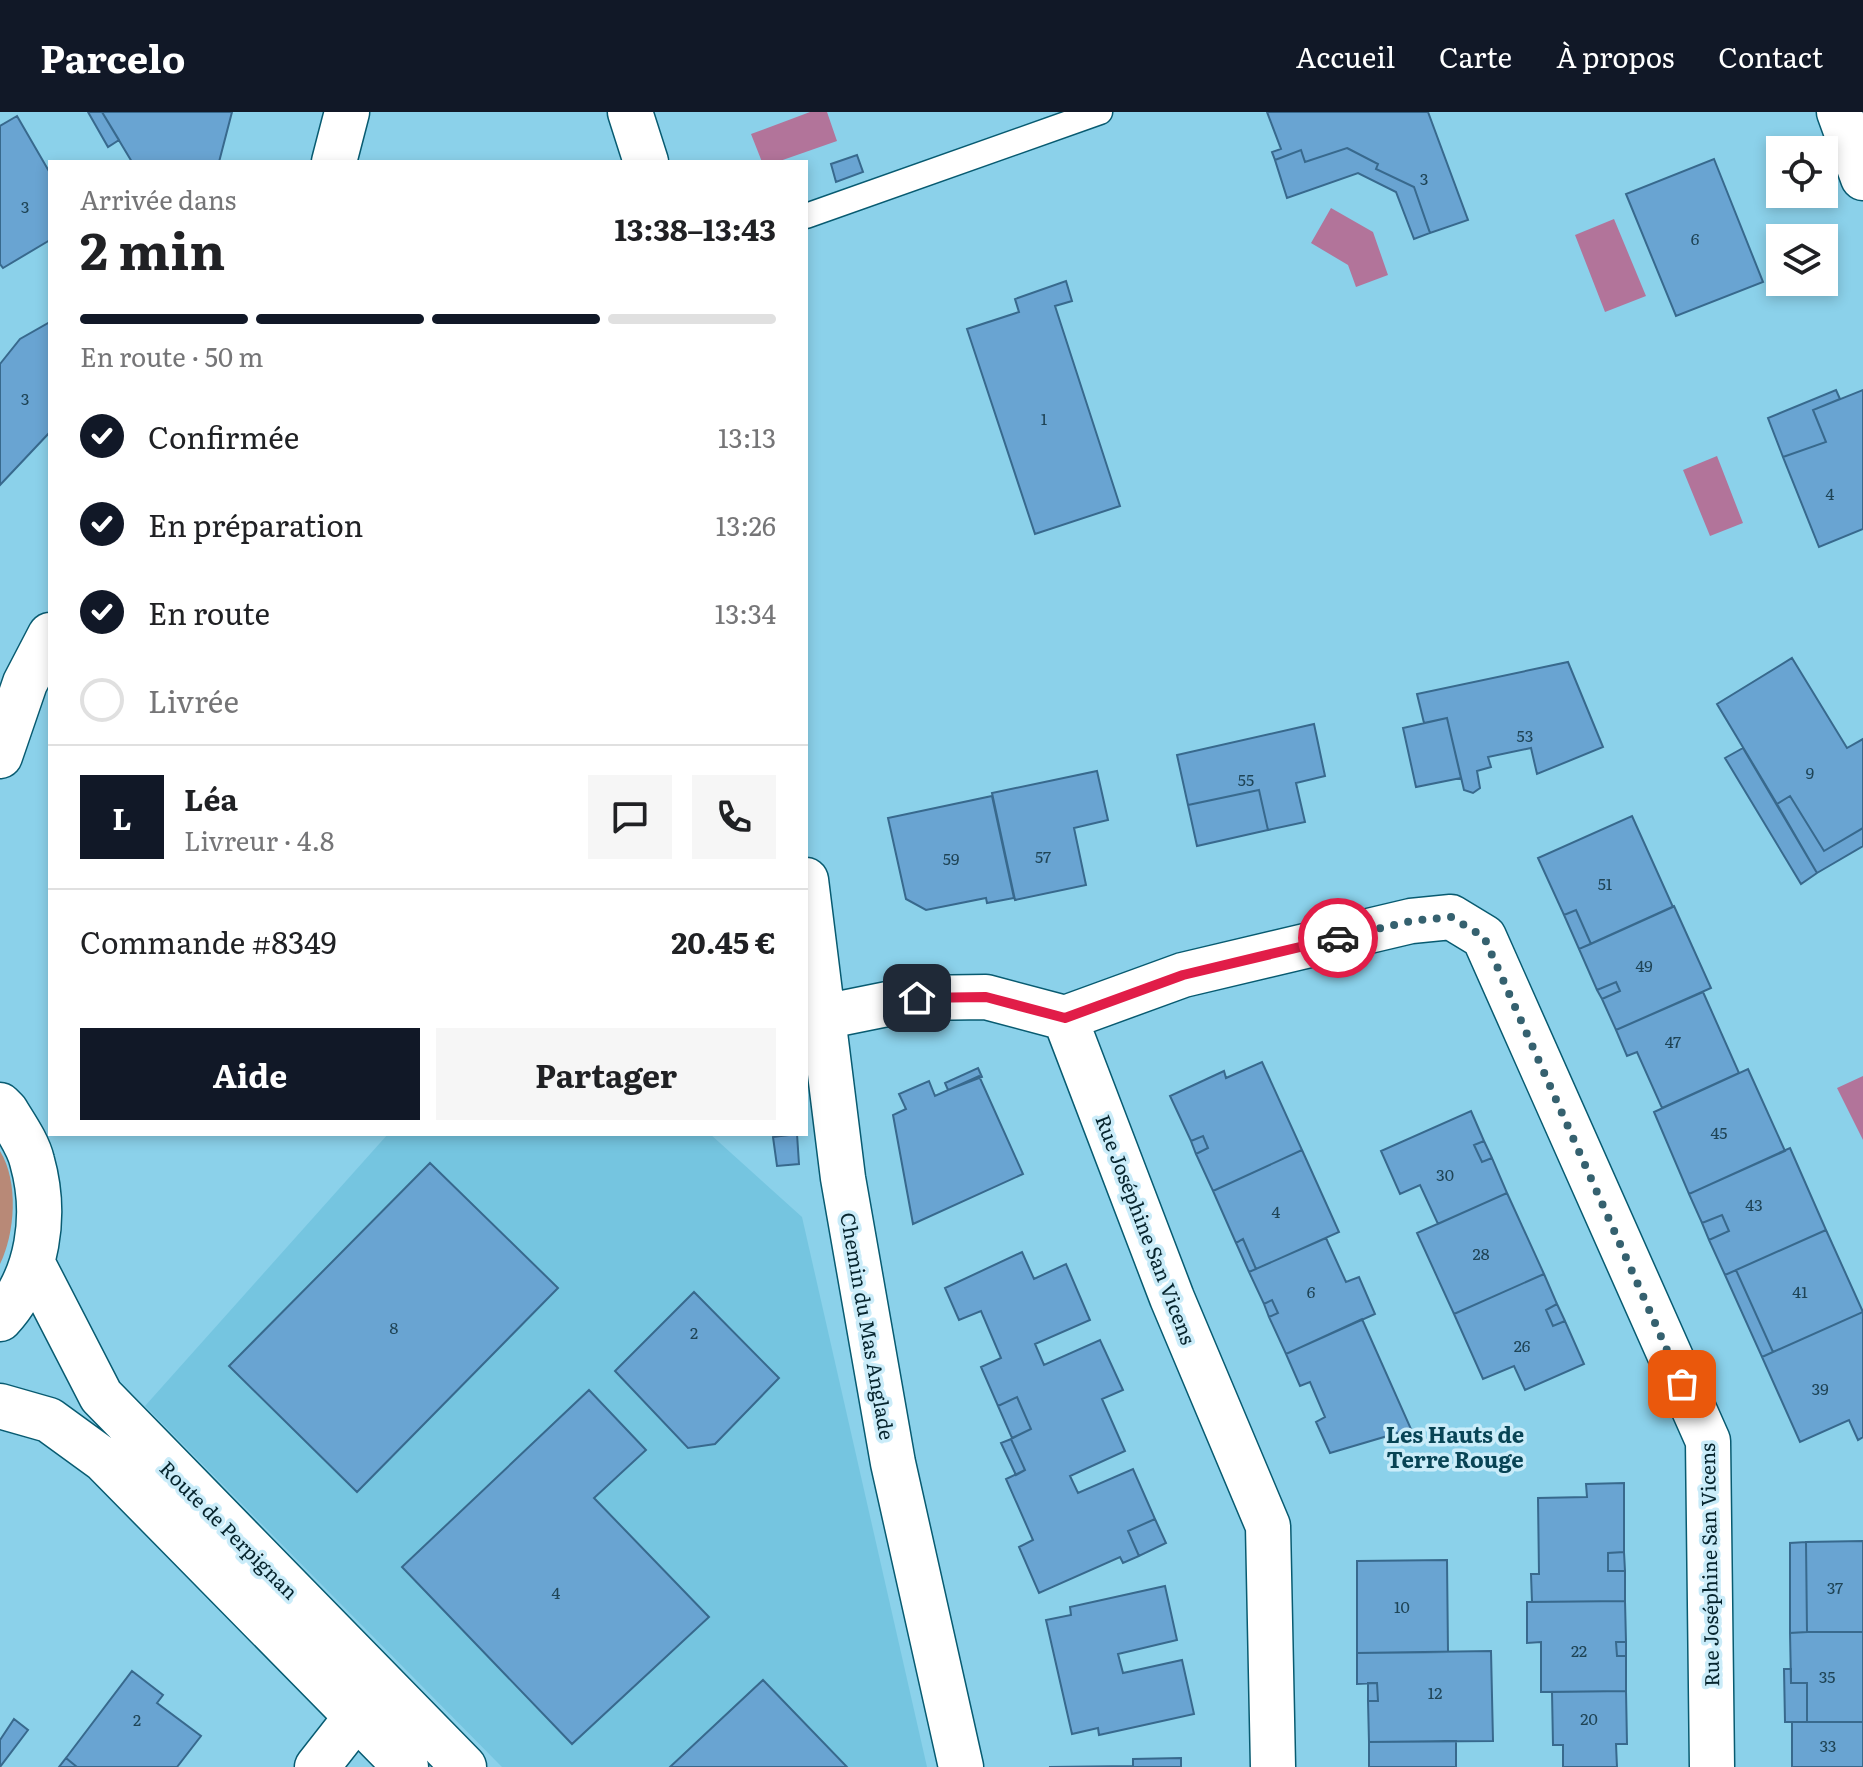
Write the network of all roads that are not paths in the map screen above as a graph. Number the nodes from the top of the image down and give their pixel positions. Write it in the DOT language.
graph roads {
  1 [pos="347,112"];
  2 [pos="630,112"];
  3 [pos="1100,112"];
  4 [pos="1839,112"];
  5 [pos="335,160"];
  6 [pos="645,160"];
  7 [pos="1863,178"];
  8 [pos="808,215"];
  9 [pos="48,639"];
  10 [pos="0,756"];
  11 [pos="808,896"];
  12 [pos="823,1017"];
  13 [pos="1065,1018"];
  14 [pos="0,1105"];
  15 [pos="33,1264"];
  16 [pos="0,1319"];
  17 [pos="0,1406"];
  18 [pos="372,1702"];
  19 [pos="317,1767"];
  20 [pos="406,1767"];
  21 [pos="464,1767"];
  22 [pos="961,1767"];
  23 [pos="1273,1767"];
  24 [pos="1712,1767"];
  1 -- 5 [label="street"];
  2 -- 6 [label="street"];
  3 -- 8 [label="lane"];
  4 -- 7 [label="street"];
  9 -- 10 [label="street"];
  11 -- 12 [label="street, Chemin du Mas Anglade"];
  12 -- 13 [label="street"];
  12 -- 22 [label="street, Chemin du Mas Anglade"];
  13 -- 23 [label="street, Rue Joséphine San Vicens"];
  13 -- 24 [label="street, Rue Joséphine San Vicens"];
  14 -- 15 [label="street"];
  15 -- 16 [label="street"];
  15 -- 18 [label="street, Route de Perpignan"];
  17 -- 18 [label="street, Route de Perpignan"];
  18 -- 19 [label="street"];
  18 -- 20 [label="street, Route de Perpignan"];
  18 -- 21 [label="street, Route de Perpignan"];
}
